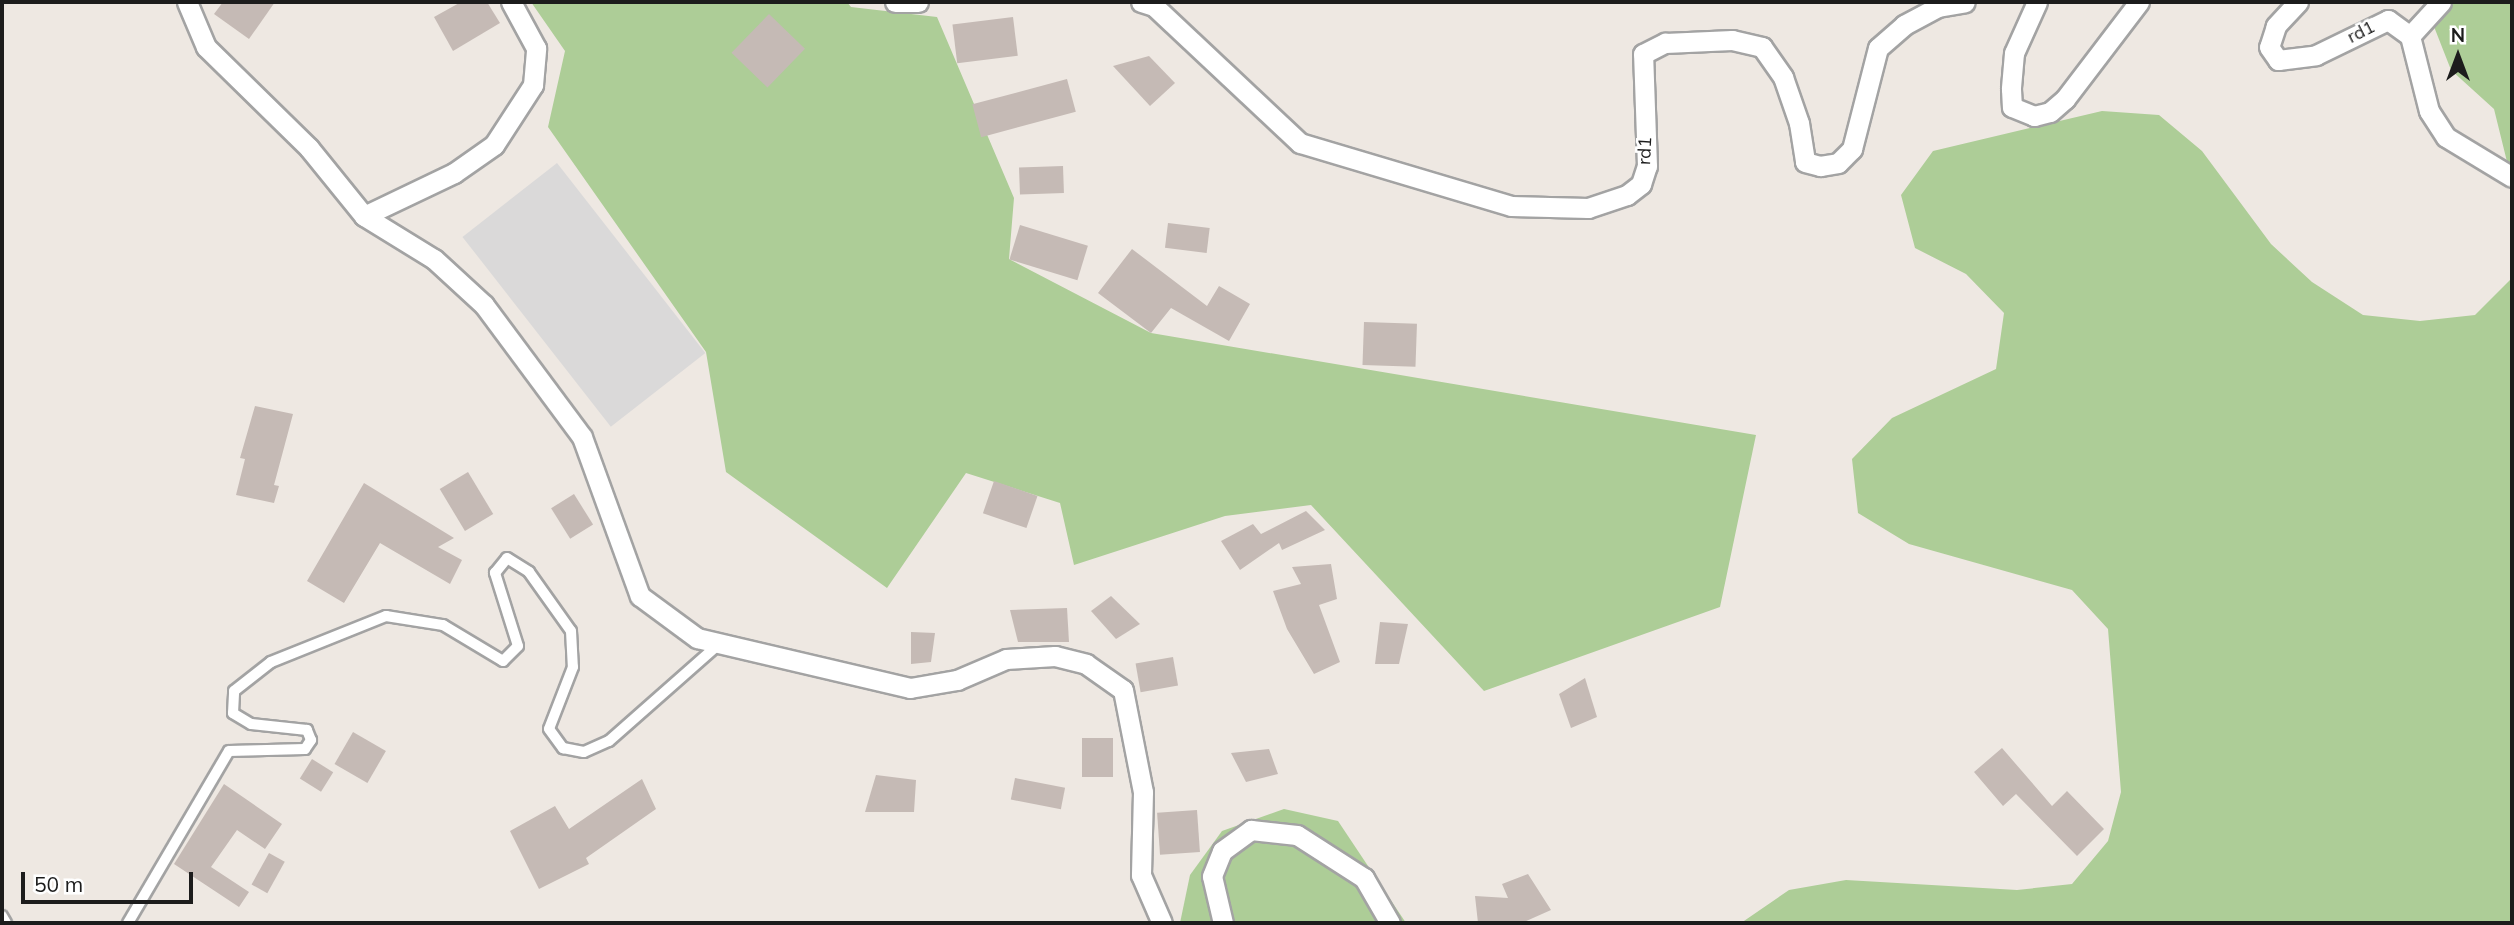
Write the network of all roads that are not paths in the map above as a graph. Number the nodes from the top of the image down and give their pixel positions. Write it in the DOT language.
graph roads {
  1 [pos="187,2"];
  2 [pos="511,2"];
  3 [pos="895,2"];
  4 [pos="918,2"];
  5 [pos="1141,2"];
  6 [pos="1965,2"];
  7 [pos="2037,2"];
  8 [pos="2139,2"];
  9 [pos="2298,2"];
  10 [pos="2441,2"];
  11 [pos="2410,36"];
  12 [pos="2512,177"];
  13 [pos="364,216"];
  14 [pos="722,641"];
  15 [pos="2,916"];
  16 [pos="6,923"];
  17 [pos="128,923"];
  18 [pos="1162,923"];
  19 [pos="1223,923"];
  20 [pos="1390,923"];
  1 -- 13 [label="street"];
  2 -- 13 [label="street"];
  3 -- 4 [label="street"];
  5 -- 6 [label="street, rd1"];
  7 -- 8 [label="street"];
  9 -- 11 [label="street, rd1"];
  10 -- 11 [label="street"];
  11 -- 12 [label="street"];
  13 -- 14 [label="street"];
  14 -- 17 [label="lane"];
  14 -- 18 [label="street"];
  15 -- 16 [label="lane"];
  19 -- 20 [label="street"];
}
